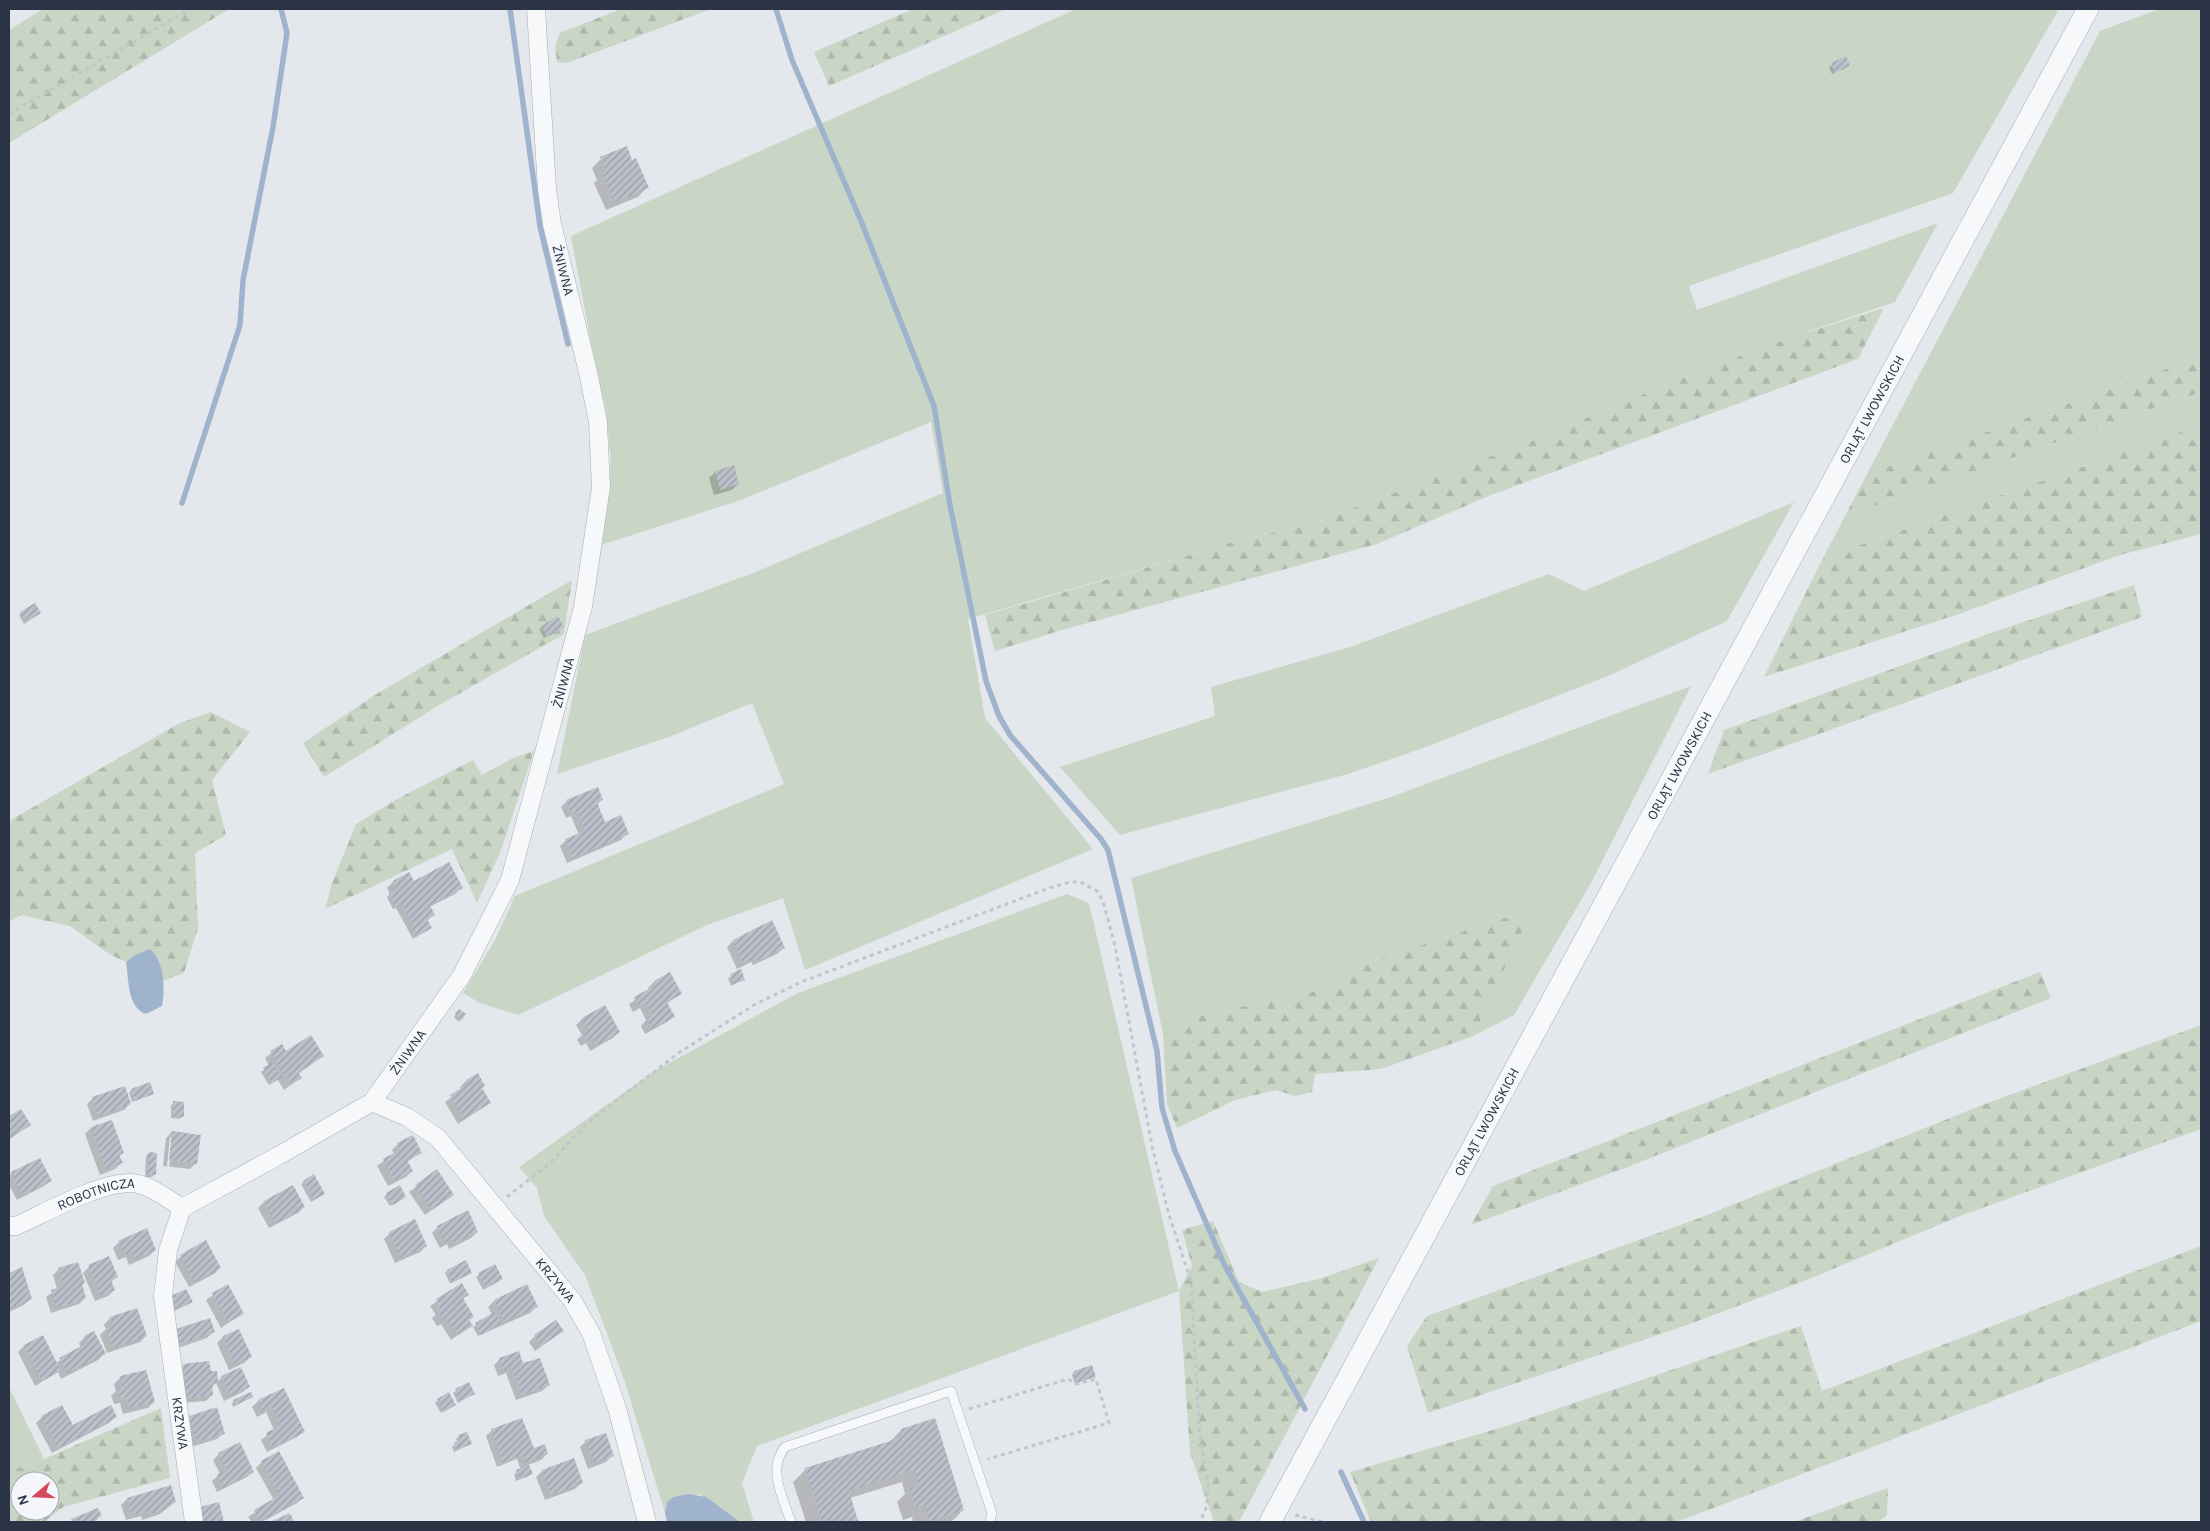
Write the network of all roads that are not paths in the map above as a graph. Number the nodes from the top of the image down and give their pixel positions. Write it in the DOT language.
graph roads {
  1 [pos="536,9"];
  2 [pos="2088,9"];
  3 [pos="372,1102"];
  4 [pos="182,1208"];
  5 [pos="9,1226"];
  6 [pos="1274,1515"];
  7 [pos="194,1522"];
  8 [pos="648,1522"];
  9 [pos="791,1522"];
  10 [pos="990,1522"];
  1 -- 3 [label="street, ŻNIWNA"];
  2 -- 6 [label="street, ORLĄT LWOWSKICH"];
  3 -- 4 [label="street, ŻNIWNA"];
  3 -- 8 [label="street, KRZYWA"];
  4 -- 5 [label="street, ROBOTNICZA"];
  4 -- 7 [label="street, KRZYWA"];
  9 -- 10 [label="lane"];
}
